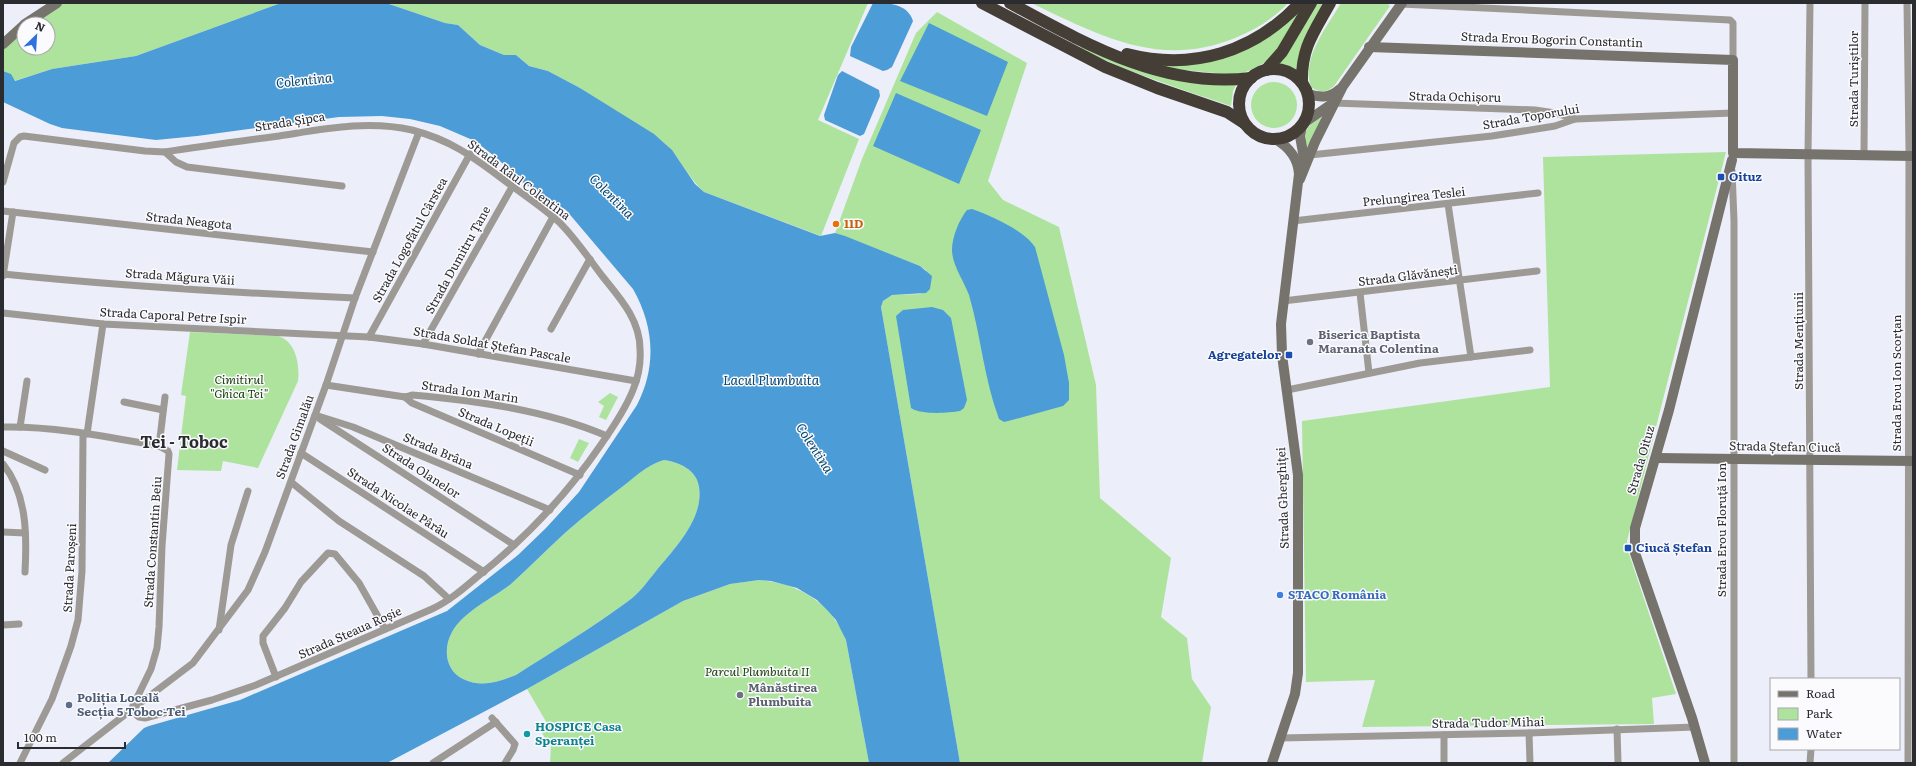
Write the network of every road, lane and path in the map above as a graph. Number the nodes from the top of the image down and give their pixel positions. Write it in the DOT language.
graph roads {
  1 [pos="57,3"];
  2 [pos="982,3"];
  3 [pos="1010,3"];
  4 [pos="1300,3"];
  5 [pos="1311,3"];
  6 [pos="1330,3"];
  7 [pos="1810,3"];
  8 [pos="1865,3"];
  9 [pos="1907,3"];
  10 [pos="1402,4"];
  11 [pos="38,16"];
  12 [pos="16,33"];
  13 [pos="1072,36"];
  14 [pos="3,44"];
  15 [pos="1369,47"];
  16 [pos="1733,60"];
  17 [pos="1266,70"];
  18 [pos="1251,78"];
  19 [pos="1302,82"];
  20 [pos="1343,86"];
  21 [pos="1308,94"];
  22 [pos="1333,103"];
  23 [pos="1733,113"];
  24 [pos="1575,119"];
  25 [pos="1244,122"];
  26 [pos="1303,124"];
  27 [pos="419,132"];
  28 [pos="1275,139"];
  29 [pos="165,152"];
  30 [pos="470,154"];
  31 [pos="1808,154"];
  32 [pos="1864,154"];
  33 [pos="1310,155"];
  34 [pos="1732,156"];
  35 [pos="1911,156"];
  36 [pos="1305,166"];
  37 [pos="3,182"];
  38 [pos="1299,183"];
  39 [pos="342,186"];
  40 [pos="512,186"];
  41 [pos="1538,193"];
  42 [pos="1448,204"];
  43 [pos="3,211"];
  44 [pos="13,212"];
  45 [pos="553,217"];
  46 [pos="1293,221"];
  47 [pos="372,252"];
  48 [pos="590,259"];
  49 [pos="1537,272"];
  50 [pos="3,275"];
  51 [pos="1460,280"];
  52 [pos="1360,293"];
  53 [pos="355,298"];
  54 [pos="1283,301"];
  55 [pos="3,313"];
  56 [pos="103,324"];
  57 [pos="551,329"];
  58 [pos="343,335"];
  59 [pos="369,337"];
  60 [pos="424,344"];
  61 [pos="1530,350"];
  62 [pos="478,354"];
  63 [pos="1471,357"];
  64 [pos="1369,373"];
  65 [pos="27,381"];
  66 [pos="636,381"];
  67 [pos="326,385"];
  68 [pos="1287,390"];
  69 [pos="165,397"];
  70 [pos="405,397"];
  71 [pos="124,402"];
  72 [pos="163,410"];
  73 [pos="315,415"];
  74 [pos="3,427"];
  75 [pos="20,427"];
  76 [pos="85,434"];
  77 [pos="607,436"];
  78 [pos="159,446"];
  79 [pos="3,450"];
  80 [pos="301,453"];
  81 [pos="1656,458"];
  82 [pos="1734,459"];
  83 [pos="1810,460"];
  84 [pos="1910,461"];
  85 [pos="3,464"];
  86 [pos="45,470"];
  87 [pos="580,475"];
  88 [pos="291,482"];
  89 [pos="248,491"];
  90 [pos="550,510"];
  91 [pos="3,532"];
  92 [pos="25,533"];
  93 [pos="514,545"];
  94 [pos="25,572"];
  95 [pos="484,572"];
  96 [pos="449,599"];
  97 [pos="18,624"];
  98 [pos="3,625"];
  99 [pos="385,629"];
  100 [pos="219,630"];
  101 [pos="276,677"];
  102 [pos="1811,678"];
  103 [pos="145,683"];
  104 [pos="157,691"];
  105 [pos="131,710"];
  106 [pos="1695,727"];
  107 [pos="1618,730"];
  108 [pos="1529,733"];
  109 [pos="1444,735"];
  110 [pos="1280,738"];
  111 [pos="1811,750"];
  112 [pos="20,763"];
  113 [pos="63,763"];
  114 [pos="433,763"];
  115 [pos="504,763"];
  116 [pos="1272,763"];
  117 [pos="1444,763"];
  118 [pos="1530,763"];
  119 [pos="1618,763"];
  120 [pos="1705,763"];
  121 [pos="1734,763"];
  122 [pos="1810,763"];
  123 [pos="1908,763"];
  1 -- 11 [label="street"];
  2 -- 25 [label="highway"];
  3 -- 13 [label="highway"];
  4 -- 13 [label="highway"];
  5 -- 17 [label="highway"];
  6 -- 19 [label="highway"];
  7 -- 31 [label="street, Strada Mențiunii"];
  8 -- 32 [label="street, Strada Turiștilor"];
  9 -- 35 [label="street, Strada Erou Ion Scorțan"];
  10 -- 15 [label="street, Strada Gherghiței"];
  10 -- 16 [label="street"];
  12 -- 14 [label="street"];
  13 -- 18 [label="highway"];
  15 -- 16 [label="street, Strada Erou Bogorin Constantin"];
  15 -- 20 [label="street, Strada Gherghiței"];
  16 -- 23 [label="street, Strada Oituz"];
  17 -- 18 [label="highway"];
  17 -- 19 [label="highway"];
  18 -- 25 [label="highway"];
  19 -- 21 [label="highway"];
  20 -- 21 [label="street, Strada Gherghiței"];
  20 -- 22 [label="street, Strada Gherghiței"];
  21 -- 26 [label="highway"];
  22 -- 24 [label="street, Strada Ochișoru"];
  22 -- 26 [label="street, Strada Gherghiței"];
  22 -- 33 [label="street, Strada Gherghiței"];
  23 -- 24 [label="street, Strada Toporului"];
  23 -- 34 [label="street, Strada Oituz"];
  24 -- 33 [label="street, Strada Toporului"];
  25 -- 28 [label="highway"];
  26 -- 28 [label="highway"];
  26 -- 36 [label="street, Strada Gherghiței"];
  27 -- 29 [label="street, Strada Șipca"];
  27 -- 30 [label="street, Strada Râul Colentina"];
  27 -- 47 [label="street, Strada Gimalău"];
  28 -- 38 [label="street, Strada Gherghiței"];
  29 -- 37 [label="street, Strada Șipca"];
  29 -- 39 [label="street"];
  30 -- 40 [label="street, Strada Râul Colentina"];
  30 -- 59 [label="street, Strada Logofătul Cârstea"];
  31 -- 32 [label="street"];
  31 -- 34 [label="street"];
  31 -- 83 [label="street, Strada Mențiunii"];
  32 -- 35 [label="street"];
  33 -- 36 [label="street, Strada Gherghiței"];
  34 -- 81 [label="street, Strada Oituz"];
  34 -- 82 [label="street, Strada Erou Floruță Ion"];
  35 -- 84 [label="street, Strada Erou Ion Scorțan"];
  36 -- 38 [label="street, Strada Gherghiței"];
  38 -- 46 [label="street, Strada Gherghiței"];
  40 -- 45 [label="street, Strada Râul Colentina"];
  40 -- 60 [label="street, Strada Dumitru Țane"];
  41 -- 42 [label="street, Prelungirea Teslei"];
  42 -- 46 [label="street, Prelungirea Teslei"];
  42 -- 51 [label="street"];
  43 -- 44 [label="street, Strada Neagota"];
  44 -- 47 [label="street, Strada Neagota"];
  44 -- 50 [label="street"];
  45 -- 48 [label="street, Strada Râul Colentina"];
  45 -- 62 [label="street"];
  46 -- 54 [label="street, Strada Gherghiței"];
  47 -- 53 [label="street, Strada Gimalău"];
  48 -- 57 [label="street"];
  48 -- 66 [label="street, Strada Râul Colentina"];
  49 -- 51 [label="street, Strada Glăvănești"];
  50 -- 53 [label="street, Strada Măgura Văii"];
  51 -- 52 [label="street, Strada Glăvănești"];
  51 -- 63 [label="street"];
  52 -- 54 [label="street, Strada Glăvănești"];
  52 -- 64 [label="street"];
  53 -- 58 [label="street, Strada Gimalău"];
  54 -- 68 [label="street, Strada Gherghiței"];
  55 -- 56 [label="street, Strada Caporal Petre Ispir"];
  56 -- 58 [label="street, Strada Caporal Petre Ispir"];
  56 -- 76 [label="street, Strada Paroșeni"];
  58 -- 59 [label="street, Strada Soldat Ștefan Pascale"];
  58 -- 67 [label="street, Strada Gimalău"];
  59 -- 60 [label="street, Strada Soldat Ștefan Pascale"];
  60 -- 62 [label="street, Strada Soldat Ștefan Pascale"];
  61 -- 63 [label="street"];
  62 -- 66 [label="street, Strada Soldat Ștefan Pascale"];
  63 -- 64 [label="street"];
  64 -- 68 [label="street"];
  65 -- 75 [label="street"];
  66 -- 77 [label="street, Strada Râul Colentina"];
  67 -- 70 [label="street, Strada Ion Marin"];
  67 -- 73 [label="street, Strada Gimalău"];
  68 -- 110 [label="street, Strada Gherghiței"];
  69 -- 72 [label="street"];
  70 -- 77 [label="street, Strada Ion Marin"];
  70 -- 87 [label="street, Strada Lopeții"];
  71 -- 72 [label="street"];
  72 -- 78 [label="street"];
  73 -- 80 [label="street, Strada Gimalău"];
  73 -- 90 [label="street, Strada Brâna"];
  73 -- 93 [label="street, Strada Olanelor"];
  74 -- 75 [label="street"];
  75 -- 76 [label="street"];
  76 -- 78 [label="street"];
  76 -- 112 [label="street, Strada Paroșeni"];
  77 -- 87 [label="street, Strada Râul Colentina"];
  78 -- 103 [label="street, Strada Constantin Beiu"];
  79 -- 86 [label="street"];
  80 -- 88 [label="street, Strada Gimalău"];
  80 -- 95 [label="street, Strada Nicolae Pârâu"];
  81 -- 82 [label="street, Strada Ștefan Ciucă"];
  81 -- 106 [label="street, Strada Oituz"];
  82 -- 83 [label="street, Strada Ștefan Ciucă"];
  82 -- 121 [label="street, Strada Erou Floruță Ion"];
  83 -- 84 [label="street, Strada Ștefan Ciucă"];
  83 -- 102 [label="street, Strada Mențiunii"];
  84 -- 123 [label="street, Strada Erou Ion Scorțan"];
  85 -- 92 [label="street"];
  87 -- 90 [label="street, Strada Râul Colentina"];
  88 -- 96 [label="street"];
  88 -- 100 [label="street, Strada Gimalău"];
  89 -- 100 [label="street"];
  90 -- 93 [label="street, Strada Steaua Roșie"];
  91 -- 92 [label="street"];
  92 -- 94 [label="street"];
  93 -- 95 [label="street, Strada Steaua Roșie"];
  95 -- 96 [label="street, Strada Steaua Roșie"];
  96 -- 99 [label="street, Strada Steaua Roșie"];
  97 -- 98 [label="street"];
  99 -- 101 [label="street, Strada Steaua Roșie"];
  99 -- 101 [label="street"];
  100 -- 104 [label="street, Strada Gimalău"];
  101 -- 105 [label="street, Strada Steaua Roșie"];
  103 -- 104 [label="street"];
  103 -- 105 [label="street, Strada Constantin Beiu"];
  104 -- 105 [label="street, Strada Gimalău"];
  105 -- 113 [label="street, Strada Constantin Beiu"];
  106 -- 107 [label="street, Strada Tudor Mihai"];
  106 -- 120 [label="street, Strada Oituz"];
  107 -- 108 [label="street, Strada Tudor Mihai"];
  107 -- 119 [label="street"];
  108 -- 109 [label="street, Strada Tudor Mihai"];
  108 -- 118 [label="street"];
  109 -- 110 [label="street, Strada Tudor Mihai"];
  109 -- 117 [label="street"];
  110 -- 116 [label="street, Strada Gherghiței"];
  111 -- 122 [label="street"];
  114 -- 115 [label="street"];
}
